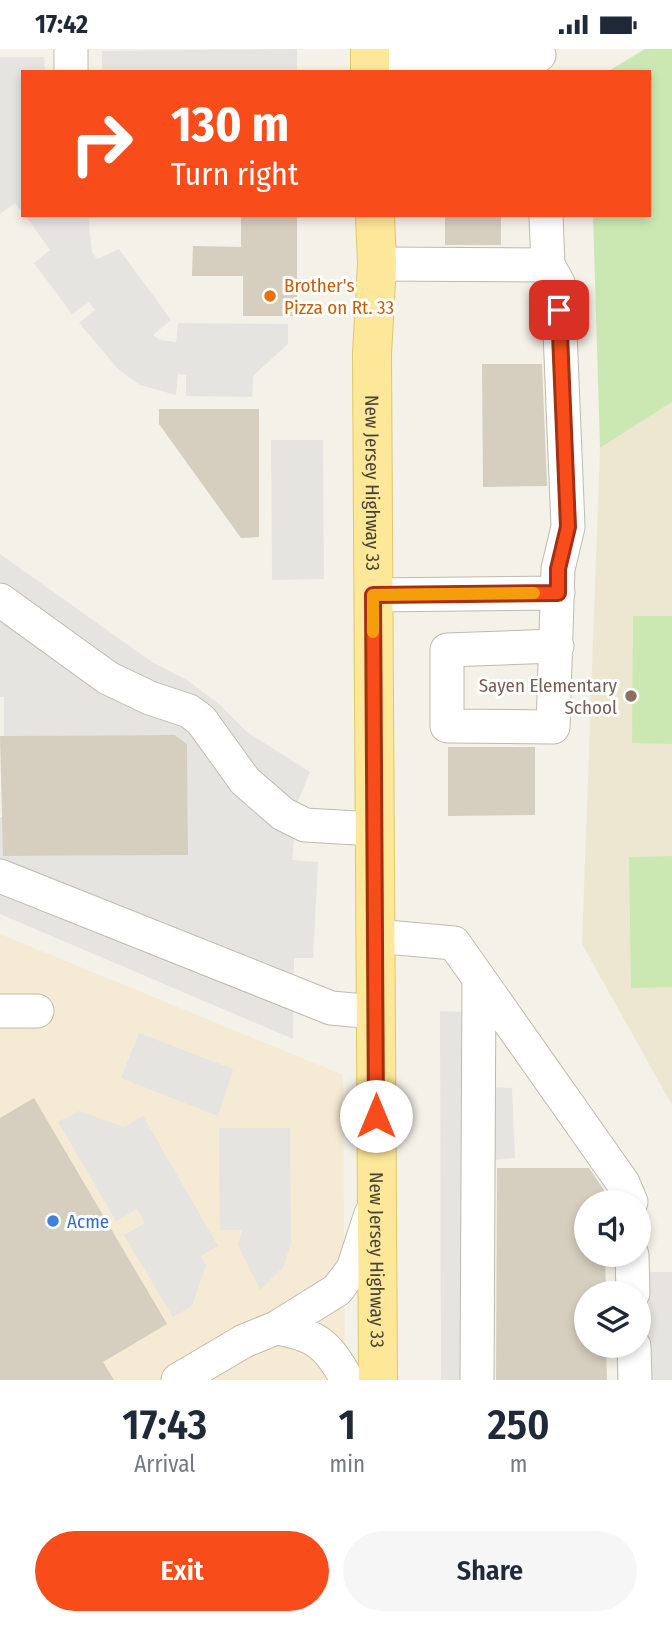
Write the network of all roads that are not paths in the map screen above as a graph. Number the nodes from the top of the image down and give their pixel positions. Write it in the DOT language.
graph roads {
  1 [pos="71,49"];
  2 [pos="539,59"];
  3 [pos="370,61"];
  4 [pos="71,70"];
  5 [pos="375,217"];
  6 [pos="546,217"];
  7 [pos="377,264"];
  8 [pos="548,265"];
  9 [pos="558,593"];
  10 [pos="373,595"];
  11 [pos="0,600"];
  12 [pos="557,646"];
  13 [pos="374,829"];
  14 [pos="0,876"];
  15 [pos="375,936"];
  16 [pos="480,979"];
  17 [pos="0,1011"];
  18 [pos="37,1011"];
  19 [pos="375,1012"];
  20 [pos="626,1190"];
  21 [pos="377,1194"];
  22 [pos="276,1328"];
  23 [pos="634,1358"];
  24 [pos="178,1380"];
  25 [pos="346,1380"];
  26 [pos="377,1380"];
  27 [pos="477,1380"];
  28 [pos="635,1380"];
  1 -- 4 [label="lane"];
  2 -- 3 [label="lane"];
  5 -- 7 [label="main road, New Jersey Highway 33"];
  6 -- 8 [label="lane"];
  7 -- 8 [label="lane"];
  7 -- 10 [label="main road, New Jersey Highway 33"];
  8 -- 9 [label="lane"];
  9 -- 10 [label="lane"];
  9 -- 12 [label="lane"];
  10 -- 13 [label="main road, New Jersey Highway 33"];
  11 -- 13 [label="lane"];
  13 -- 15 [label="main road, New Jersey Highway 33"];
  14 -- 19 [label="lane"];
  15 -- 16 [label="lane"];
  15 -- 19 [label="main road, New Jersey Highway 33"];
  16 -- 20 [label="lane"];
  16 -- 27 [label="lane"];
  17 -- 18 [label="lane"];
  19 -- 21 [label="main road, New Jersey Highway 33"];
  21 -- 22 [label="lane"];
  21 -- 26 [label="main road, New Jersey Highway 33"];
  22 -- 24 [label="lane"];
  22 -- 25 [label="lane"];
  23 -- 28 [label="lane"];
}
